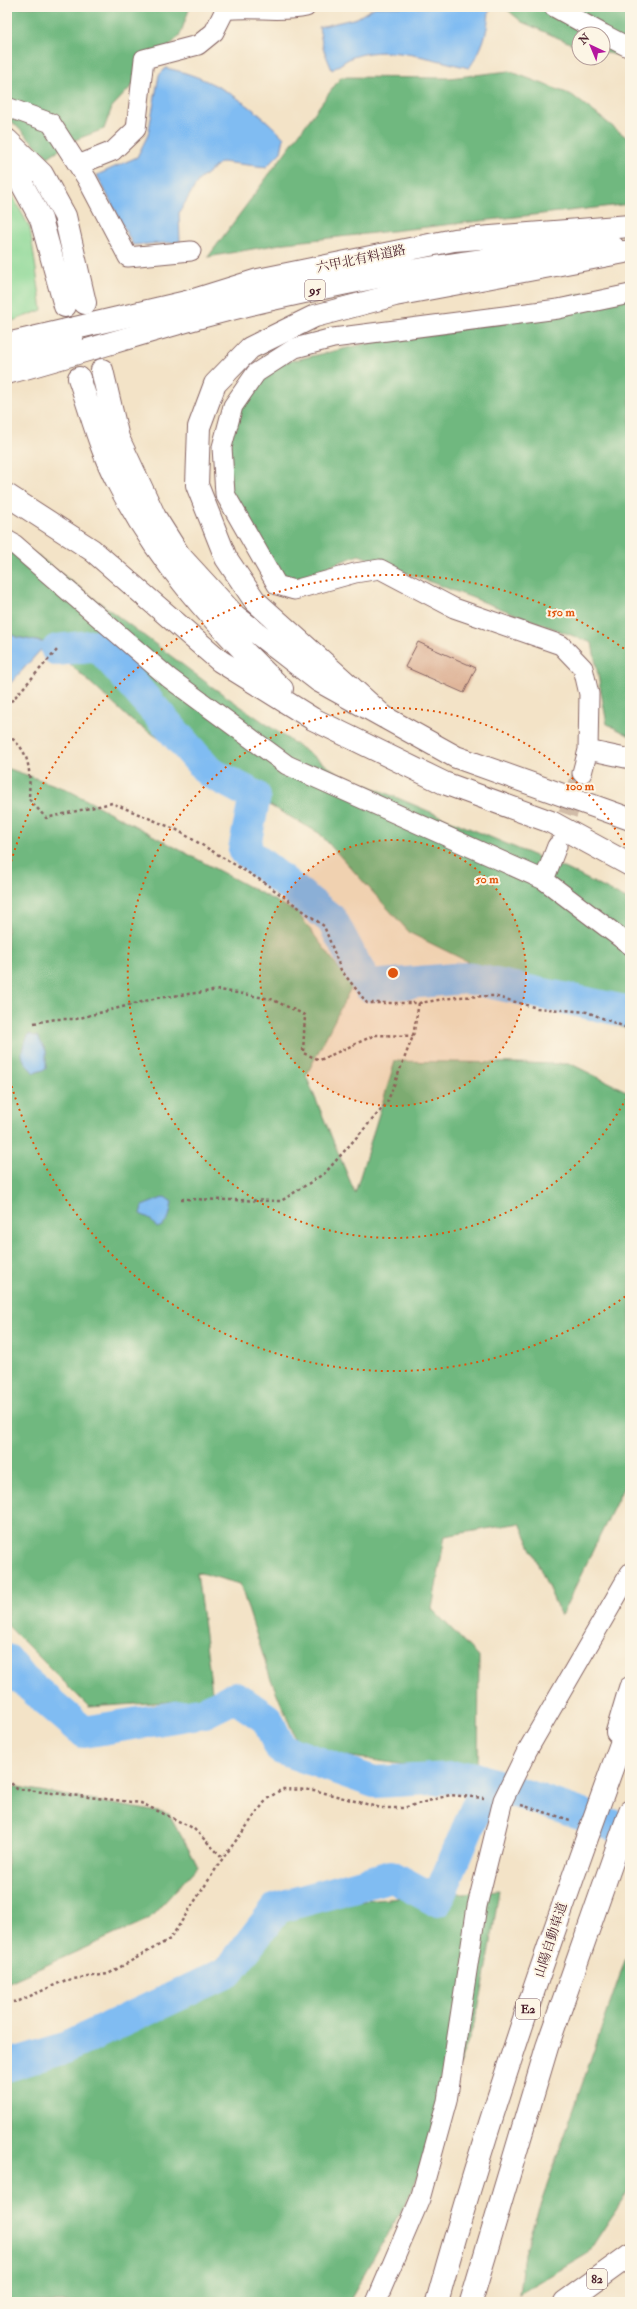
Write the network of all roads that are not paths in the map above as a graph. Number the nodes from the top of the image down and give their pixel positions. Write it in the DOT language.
graph roads {
  1 [pos="306,7"];
  2 [pos="554,7"];
  3 [pos="588,26"];
  4 [pos="611,38"];
  5 [pos="630,48"];
  6 [pos="7,107"];
  7 [pos="7,140"];
  8 [pos="78,165"];
  9 [pos="7,167"];
  10 [pos="630,226"];
  11 [pos="630,246"];
  12 [pos="192,251"];
  13 [pos="630,251"];
  14 [pos="630,294"];
  15 [pos="194,300"];
  16 [pos="7,344"];
  17 [pos="7,358"];
  18 [pos="102,370"];
  19 [pos="7,374"];
  20 [pos="80,378"];
  21 [pos="7,495"];
  22 [pos="7,540"];
  23 [pos="384,717"];
  24 [pos="313,719"];
  25 [pos="588,750"];
  26 [pos="630,759"];
  27 [pos="582,773"];
  28 [pos="608,812"];
  29 [pos="630,813"];
  30 [pos="630,819"];
  31 [pos="551,822"];
  32 [pos="557,846"];
  33 [pos="630,847"];
  34 [pos="630,865"];
  35 [pos="544,880"];
  36 [pos="630,945"];
  37 [pos="630,1573"];
  38 [pos="630,1688"];
  39 [pos="630,1719"];
  40 [pos="630,1811"];
  41 [pos="573,1875"];
  42 [pos="630,2256"];
  43 [pos="376,2302"];
  44 [pos="437,2302"];
  45 [pos="471,2302"];
  46 [pos="565,2302"];
  1 -- 8 [label="street"];
  2 -- 3 [label="street"];
  4 -- 5 [label="street"];
  6 -- 8 [label="street"];
  7 -- 9 [label="main road"];
  8 -- 12 [label="street"];
  10 -- 15 [label="main road, 六甲北有料道路 / 95"];
  11 -- 19 [label="main road, 六甲北有料道路 / 95"];
  13 -- 23 [label="main road"];
  14 -- 25 [label="street"];
  15 -- 16 [label="main road"];
  15 -- 17 [label="main road, 六甲北有料道路 / 95"];
  18 -- 23 [label="main road"];
  20 -- 24 [label="main road"];
  21 -- 24 [label="main road"];
  22 -- 35 [label="street"];
  23 -- 28 [label="main road"];
  24 -- 31 [label="main road"];
  25 -- 26 [label="street"];
  25 -- 27 [label="street"];
  28 -- 29 [label="main road"];
  28 -- 30 [label="main road"];
  31 -- 33 [label="main road"];
  31 -- 34 [label="main road"];
  32 -- 35 [label="street"];
  35 -- 36 [label="street"];
  37 -- 43 [label="street"];
  38 -- 41 [label="main road"];
  39 -- 41 [label="main road, 山陽自動車道 / E2"];
  40 -- 45 [label="main road, E2"];
  41 -- 44 [label="main road, 山陽自動車道 / E2"];
  42 -- 46 [label="main road, 82"];
}
